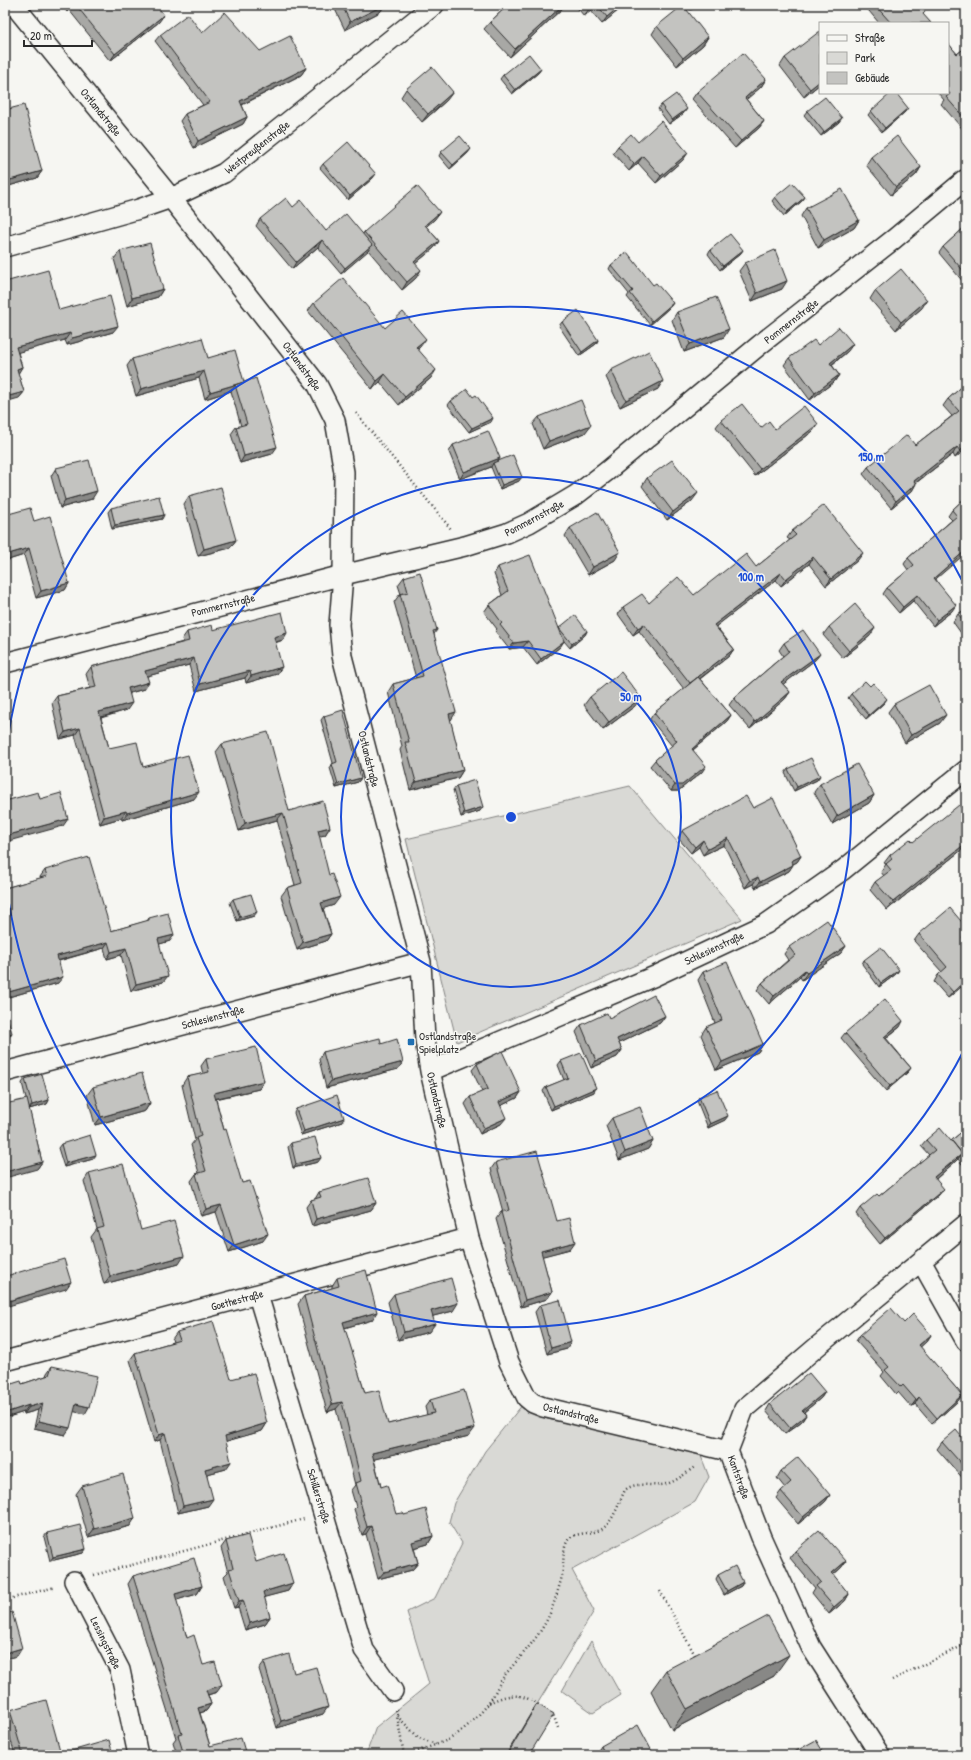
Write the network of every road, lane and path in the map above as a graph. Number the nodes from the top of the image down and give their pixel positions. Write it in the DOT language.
graph roads {
  1 [pos="14,5"];
  2 [pos="434,5"];
  3 [pos="966,179"];
  4 [pos="171,198"];
  5 [pos="5,247"];
  6 [pos="335,420"];
  7 [pos="465,546"];
  8 [pos="343,575"];
  9 [pos="5,663"];
  10 [pos="966,770"];
  11 [pos="421,962"];
  12 [pos="430,1071"];
  13 [pos="5,1072"];
  14 [pos="966,1224"];
  15 [pos="470,1238"];
  16 [pos="921,1261"];
  17 [pos="258,1295"];
  18 [pos="966,1341"];
  19 [pos="5,1361"];
  20 [pos="724,1450"];
  21 [pos="324,1512"];
  22 [pos="74,1581"];
  23 [pos="660,1591"];
  24 [pos="5,1600"];
  25 [pos="966,1644"];
  26 [pos="702,1654"];
  27 [pos="696,1657"];
  28 [pos="689,1661"];
  29 [pos="892,1680"];
  30 [pos="393,1691"];
  31 [pos="489,1703"];
  32 [pos="397,1716"];
  33 [pos="558,1728"];
  34 [pos="436,1744"];
  35 [pos="138,1755"];
  36 [pos="404,1755"];
  37 [pos="411,1755"];
  38 [pos="880,1755"];
  1 -- 4 [label="street, Ostlandstraße"];
  2 -- 4 [label="street, Westpreußenstraße"];
  3 -- 7 [label="street, Pommernstraße"];
  4 -- 5 [label="street, Westpreußenstraße"];
  4 -- 6 [label="street, Ostlandstraße"];
  6 -- 7 [label="path"];
  6 -- 8 [label="street, Ostlandstraße"];
  7 -- 8 [label="street, Pommernstraße"];
  8 -- 9 [label="street, Pommernstraße"];
  8 -- 11 [label="street, Ostlandstraße"];
  10 -- 12 [label="street, Schlesienstraße"];
  11 -- 12 [label="street, Ostlandstraße"];
  11 -- 13 [label="street, Schlesienstraße"];
  12 -- 15 [label="street, Ostlandstraße"];
  14 -- 16 [label="street, Kantstraße"];
  15 -- 17 [label="street, Goethestraße"];
  15 -- 20 [label="street, Ostlandstraße"];
  16 -- 18 [label="street"];
  16 -- 20 [label="street, Kantstraße"];
  17 -- 19 [label="street, Goethestraße"];
  17 -- 21 [label="street, Schillerstraße"];
  20 -- 31 [label="path"];
  20 -- 38 [label="street, Kantstraße"];
  21 -- 22 [label="path"];
  21 -- 30 [label="street, Schillerstraße"];
  22 -- 24 [label="path"];
  22 -- 35 [label="street, Lessingstraße"];
  23 -- 27 [label="path"];
  25 -- 29 [label="path"];
  26 -- 27 [label="path"];
  27 -- 28 [label="path"];
  30 -- 32 [label="path"];
  31 -- 33 [label="path"];
  31 -- 34 [label="path"];
  32 -- 34 [label="path"];
  32 -- 36 [label="path"];
  34 -- 37 [label="path"];
}
